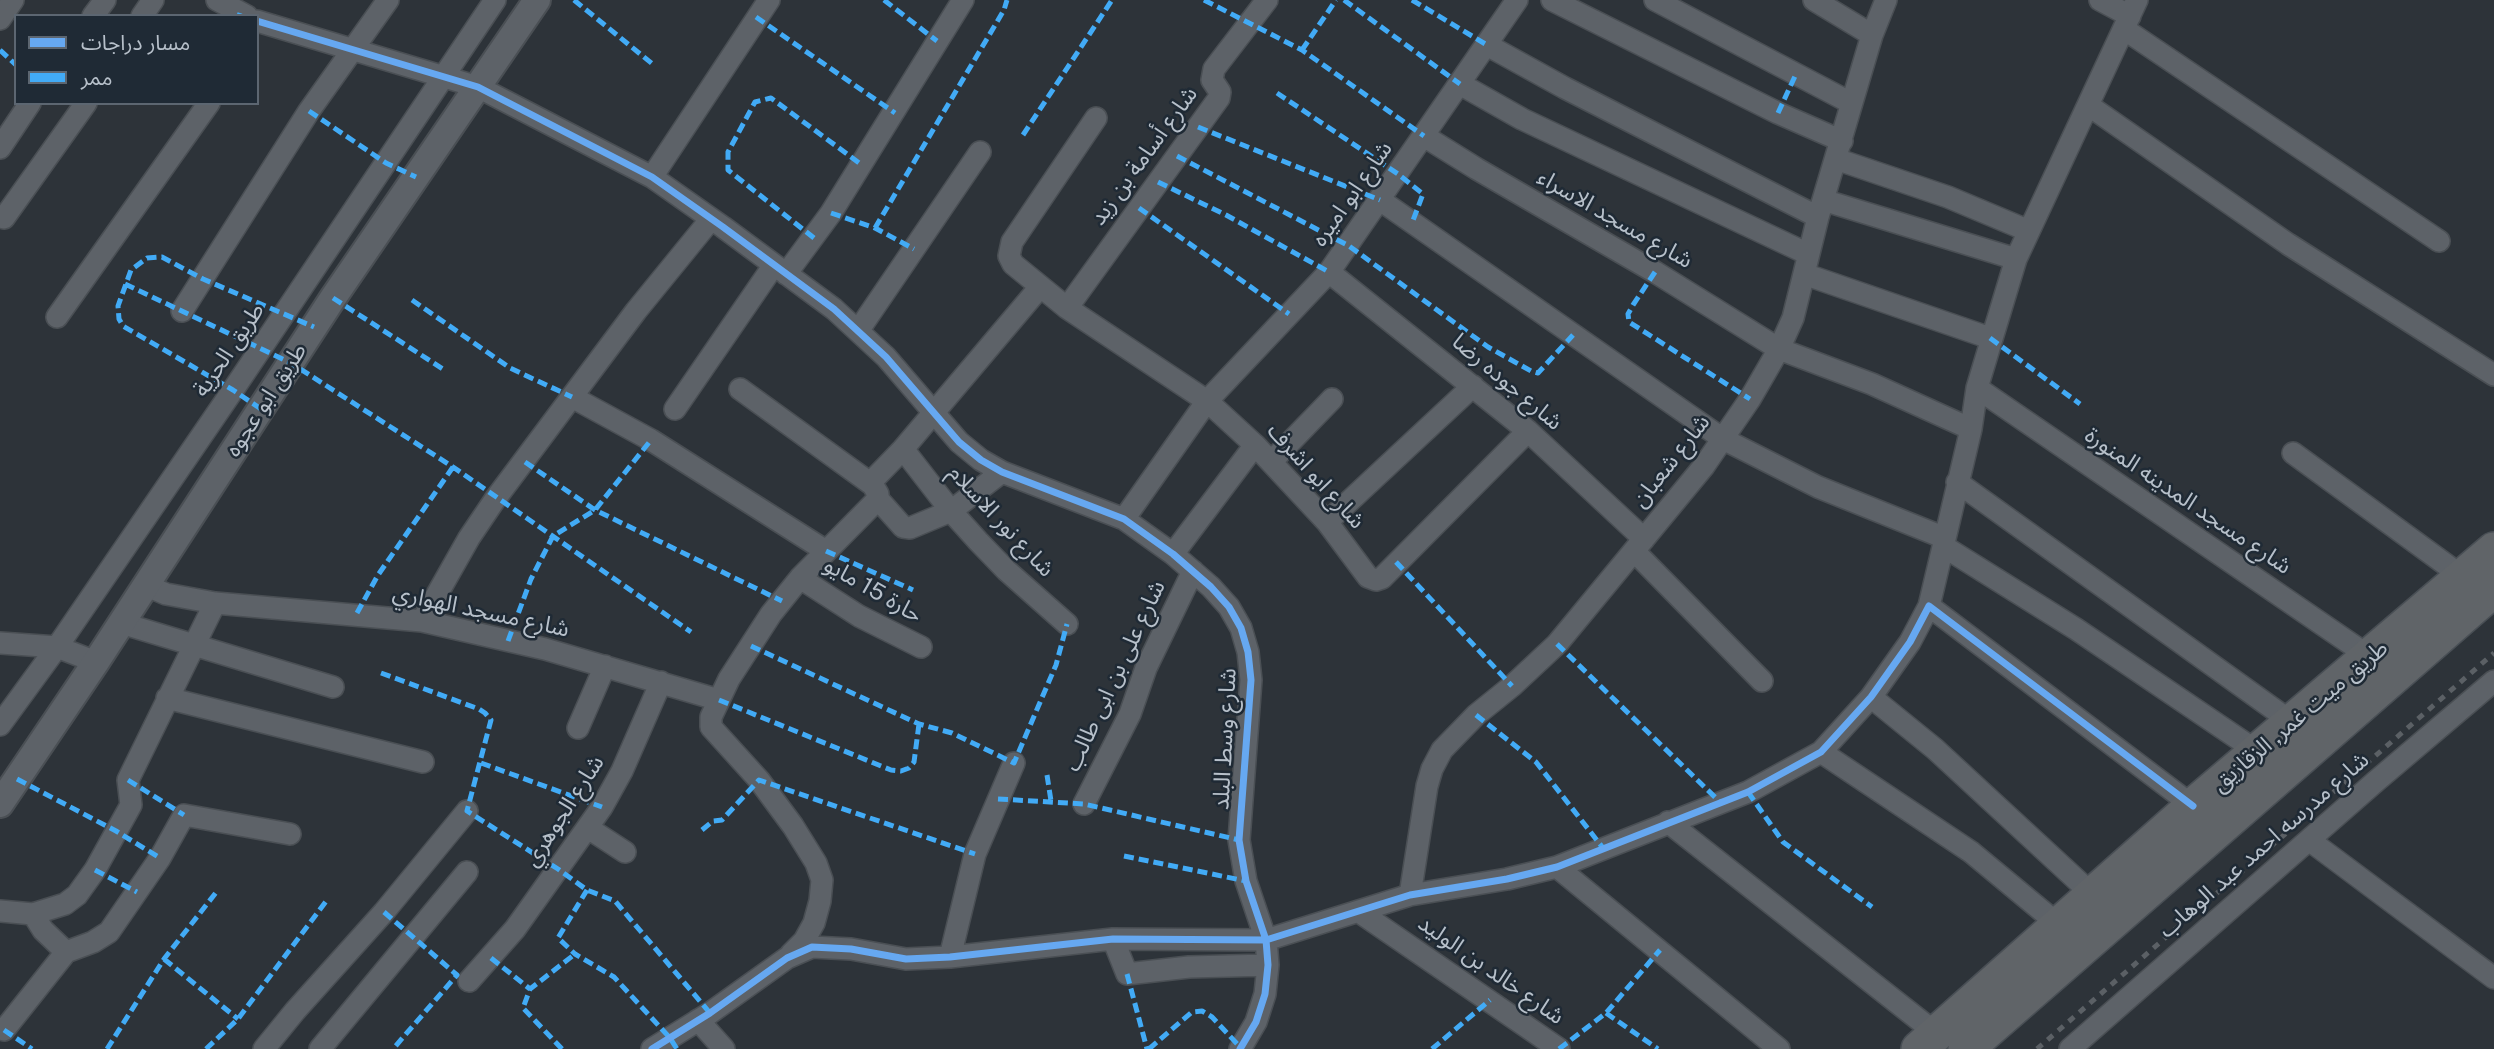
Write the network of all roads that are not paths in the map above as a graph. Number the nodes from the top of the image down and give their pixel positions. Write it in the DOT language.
graph roads {
  1 [pos="13,0"];
  2 [pos="217,0"];
  3 [pos="388,0"];
  4 [pos="495,0"];
  5 [pos="537,0"];
  6 [pos="769,0"];
  7 [pos="963,0"];
  8 [pos="1267,0"];
  9 [pos="1517,0"];
  10 [pos="1552,0"];
  11 [pos="1654,0"];
  12 [pos="1814,0"];
  13 [pos="1885,0"];
  14 [pos="2100,0"];
  15 [pos="240,14"];
  16 [pos="2130,15"];
  17 [pos="0,19"];
  18 [pos="259,25"];
  19 [pos="1872,35"];
  20 [pos="1487,45"];
  21 [pos="351,50"];
  22 [pos="443,76"];
  23 [pos="1460,84"];
  24 [pos="478,87"];
  25 [pos="1851,103"];
  26 [pos="29,105"];
  27 [pos="85,105"];
  28 [pos="208,105"];
  29 [pos="2088,105"];
  30 [pos="1096,118"];
  31 [pos="1424,135"];
  32 [pos="0,148"];
  33 [pos="1839,150"];
  34 [pos="980,152"];
  35 [pos="652,177"];
  36 [pos="1380,200"];
  37 [pos="1821,209"];
  38 [pos="4,218"];
  39 [pos="711,219"];
  40 [pos="2029,231"];
  41 [pos="2439,241"];
  42 [pos="2016,259"];
  43 [pos="1806,264"];
  44 [pos="780,270"];
  45 [pos="1329,272"];
  46 [pos="1040,287"];
  47 [pos="1068,308"];
  48 [pos="182,312"];
  49 [pos="57,317"];
  50 [pos="858,331"];
  51 [pos="1990,338"];
  52 [pos="1779,349"];
  53 [pos="2494,375"];
  54 [pos="1473,386"];
  55 [pos="1977,388"];
  56 [pos="740,389"];
  57 [pos="572,397"];
  58 [pos="1332,399"];
  59 [pos="1207,401"];
  60 [pos="675,409"];
  61 [pos="934,412"];
  62 [pos="1971,429"];
  63 [pos="1528,431"];
  64 [pos="1723,439"];
  65 [pos="1255,445"];
  66 [pos="903,449"];
  67 [pos="2293,453"];
  68 [pos="1271,462"];
  69 [pos="1002,472"];
  70 [pos="1957,482"];
  71 [pos="874,491"];
  72 [pos="951,511"];
  73 [pos="1124,519"];
  74 [pos="1327,522"];
  75 [pos="1944,542"];
  76 [pos="1639,545"];
  77 [pos="2494,550"];
  78 [pos="825,551"];
  79 [pos="1173,554"];
  80 [pos="1193,571"];
  81 [pos="800,578"];
  82 [pos="2478,583"];
  83 [pos="145,585"];
  84 [pos="215,603"];
  85 [pos="1929,606"];
  86 [pos="422,621"];
  87 [pos="121,623"];
  88 [pos="1067,624"];
  89 [pos="0,643"];
  90 [pos="57,647"];
  91 [pos="194,647"];
  92 [pos="921,647"];
  93 [pos="2370,657"];
  94 [pos="96,662"];
  95 [pos="605,666"];
  96 [pos="661,681"];
  97 [pos="1762,681"];
  98 [pos="2494,681"];
  99 [pos="333,687"];
  100 [pos="1871,697"];
  101 [pos="167,698"];
  102 [pos="719,699"];
  103 [pos="2293,723"];
  104 [pos="0,725"];
  105 [pos="578,728"];
  106 [pos="1821,752"];
  107 [pos="2258,752"];
  108 [pos="423,762"];
  109 [pos="1014,763"];
  110 [pos="0,804"];
  111 [pos="1084,804"];
  112 [pos="2193,806"];
  113 [pos="467,811"];
  114 [pos="1668,822"];
  115 [pos="588,828"];
  116 [pos="290,834"];
  117 [pos="2309,840"];
  118 [pos="625,852"];
  119 [pos="1557,867"];
  120 [pos="467,872"];
  121 [pos="1410,895"];
  122 [pos="2093,895"];
  123 [pos="0,911"];
  124 [pos="1358,911"];
  125 [pos="33,914"];
  126 [pos="2059,925"];
  127 [pos="1113,939"];
  128 [pos="1266,940"];
  129 [pos="66,952"];
  130 [pos="950,957"];
  131 [pos="787,958"];
  132 [pos="1268,965"];
  133 [pos="2494,978"];
  134 [pos="469,981"];
  135 [pos="698,1020"];
  136 [pos="4,1030"];
  137 [pos="1941,1044"];
  138 [pos="264,1049"];
  139 [pos="320,1049"];
  140 [pos="652,1049"];
  141 [pos="724,1049"];
  142 [pos="1241,1049"];
  143 [pos="1559,1049"];
  144 [pos="1779,1049"];
  145 [pos="2070,1049"];
  1 -- 17 [label="street"];
  2 -- 15 [label="street, شارع وسط البلد"];
  3 -- 21 [label="street"];
  4 -- 22 [label="street, طريق الحرية"];
  5 -- 24 [label="street, طريق ابو عجوه"];
  6 -- 35 [label="street"];
  7 -- 44 [label="street"];
  8 -- 47 [label="street, شارع أسامة بن زيد"];
  9 -- 20 [label="street, شارع ابو اميره"];
  10 -- 33 [label="street"];
  11 -- 25 [label="street"];
  12 -- 19 [label="street"];
  13 -- 19 [label="street, شارع شعبان"];
  14 -- 16 [label="street"];
  16 -- 29 [label="street"];
  16 -- 41 [label="street"];
  18 -- 21 [label="street, شارع وسط البلد"];
  19 -- 25 [label="street, شارع شعبان"];
  20 -- 23 [label="street, شارع ابو اميره"];
  20 -- 37 [label="street"];
  21 -- 22 [label="street, شارع وسط البلد"];
  21 -- 48 [label="street"];
  22 -- 24 [label="street, شارع وسط البلد"];
  22 -- 90 [label="street, طريق الحرية"];
  23 -- 31 [label="street, شارع ابو اميره"];
  23 -- 43 [label="street"];
  24 -- 35 [label="street, شارع وسط البلد"];
  24 -- 83 [label="street, طريق ابو عجوه"];
  25 -- 33 [label="street, شارع شعبان"];
  26 -- 32 [label="street"];
  27 -- 38 [label="street"];
  28 -- 49 [label="street"];
  29 -- 40 [label="street"];
  29 -- 53 [label="street"];
  30 -- 46 [label="street, شارع ابو اشرف"];
  31 -- 36 [label="street, شارع ابو اميره"];
  31 -- 52 [label="street, شارع مسجد الاسراء"];
  33 -- 37 [label="street, شارع شعبان"];
  33 -- 40 [label="street"];
  34 -- 50 [label="street"];
  35 -- 39 [label="street, شارع وسط البلد"];
  36 -- 45 [label="street, شارع ابو اميره"];
  36 -- 64 [label="street"];
  37 -- 42 [label="street"];
  37 -- 43 [label="street, شارع شعبان"];
  39 -- 44 [label="street, شارع وسط البلد"];
  39 -- 57 [label="street"];
  40 -- 42 [label="street"];
  42 -- 51 [label="street"];
  43 -- 51 [label="street"];
  43 -- 52 [label="street, شارع شعبان"];
  44 -- 50 [label="street, شارع وسط البلد"];
  44 -- 60 [label="street"];
  45 -- 54 [label="street, شارع جوده رضا"];
  45 -- 59 [label="street, شارع ابو اميره"];
  46 -- 47 [label="street, شارع ابو اشرف"];
  46 -- 61 [label="street"];
  47 -- 59 [label="street, شارع ابو اشرف"];
  50 -- 61 [label="street, شارع وسط البلد"];
  51 -- 55 [label="street"];
  52 -- 62 [label="street, شارع مسجد الاسراء"];
  52 -- 64 [label="street, شارع شعبان"];
  54 -- 63 [label="street, شارع جوده رضا"];
  54 -- 74 [label="street"];
  55 -- 62 [label="street"];
  55 -- 93 [label="street, شارع مسجد المدينه المنورة"];
  56 -- 71 [label="street"];
  57 -- 78 [label="street"];
  57 -- 86 [label="street"];
  58 -- 68 [label="street"];
  59 -- 65 [label="street, شارع ابو اشرف"];
  59 -- 73 [label="street, شارع ابو اميره"];
  61 -- 66 [label="street"];
  61 -- 69 [label="street, شارع وسط البلد"];
  62 -- 70 [label="street"];
  63 -- 74 [label="street, شارع ابو اشرف"];
  63 -- 76 [label="street, شارع جوده رضا"];
  64 -- 75 [label="street"];
  64 -- 76 [label="street, شارع شعبان"];
  65 -- 68 [label="street, شارع ابو اشرف"];
  65 -- 79 [label="street"];
  66 -- 71 [label="street"];
  66 -- 72 [label="street, شارع نور الاسلام"];
  67 -- 82 [label="street"];
  68 -- 74 [label="street, شارع ابو اشرف"];
  69 -- 72 [label="street"];
  69 -- 73 [label="street, شارع وسط البلد"];
  70 -- 75 [label="street"];
  70 -- 103 [label="street"];
  71 -- 72 [label="street"];
  71 -- 78 [label="street"];
  72 -- 88 [label="street, شارع نور الاسلام"];
  73 -- 79 [label="street, شارع وسط البلد"];
  75 -- 85 [label="street"];
  75 -- 107 [label="street"];
  76 -- 97 [label="street, شارع جوده رضا"];
  76 -- 121 [label="street, شارع شعبان"];
  77 -- 82 [label="highway, طريق ميت غمر, الزقازيق"];
  78 -- 81 [label="street"];
  79 -- 80 [label="street, شارع وسط البلد"];
  80 -- 111 [label="street, شارع على بن ابى طالب"];
  80 -- 128 [label="street, شارع وسط البلد"];
  81 -- 92 [label="street, حارة 15 مايو"];
  81 -- 102 [label="street"];
  82 -- 93 [label="highway, طريق ميت غمر, الزقازيق"];
  82 -- 137 [label="highway, طريق ميت غمر, الزقازيق"];
  83 -- 84 [label="street, شارع مسجد الهواري"];
  83 -- 87 [label="street, طريق ابو عجوه"];
  84 -- 86 [label="street, شارع مسجد الهواري"];
  84 -- 91 [label="street"];
  85 -- 100 [label="street"];
  85 -- 112 [label="street"];
  86 -- 95 [label="street, شارع مسجد الهواري"];
  87 -- 91 [label="street"];
  87 -- 94 [label="street, طريق ابو عجوه"];
  89 -- 90 [label="street"];
  90 -- 94 [label="street"];
  90 -- 104 [label="street, طريق الحرية"];
  91 -- 99 [label="street"];
  91 -- 101 [label="street"];
  93 -- 103 [label="highway, طريق ميت غمر, الزقازيق"];
  94 -- 110 [label="street, طريق ابو عجوه"];
  95 -- 96 [label="street, شارع مسجد الهواري"];
  95 -- 105 [label="street"];
  96 -- 102 [label="street, شارع مسجد الهواري"];
  96 -- 115 [label="street, شارع الجوهري"];
  98 -- 117 [label="street, شارع مدرسه احمد عبد الوهاب"];
  100 -- 106 [label="street"];
  100 -- 122 [label="street"];
  101 -- 108 [label="street"];
  101 -- 125 [label="street"];
  102 -- 131 [label="street"];
  103 -- 107 [label="highway, طريق ميت غمر, الزقازيق"];
  106 -- 114 [label="street"];
  106 -- 126 [label="street"];
  107 -- 112 [label="highway, طريق ميت غمر, الزقازيق"];
  109 -- 130 [label="street"];
  112 -- 122 [label="highway, طريق ميت غمر, الزقازيق"];
  113 -- 138 [label="street"];
  114 -- 119 [label="street"];
  114 -- 137 [label="street"];
  115 -- 118 [label="street"];
  115 -- 134 [label="street, شارع الجوهري"];
  116 -- 129 [label="street"];
  117 -- 133 [label="street"];
  117 -- 145 [label="street, شارع مدرسه احمد عبد الوهاب"];
  119 -- 121 [label="street"];
  119 -- 144 [label="street"];
  120 -- 139 [label="street"];
  121 -- 124 [label="street"];
  122 -- 126 [label="highway, طريق ميت غمر, الزقازيق"];
  123 -- 125 [label="street"];
  124 -- 128 [label="street"];
  124 -- 143 [label="street, شارع خالد بن الوليد"];
  125 -- 129 [label="street"];
  126 -- 137 [label="highway, طريق ميت غمر, الزقازيق"];
  127 -- 128 [label="street"];
  127 -- 130 [label="street"];
  127 -- 132 [label="street"];
  128 -- 132 [label="street, شارع وسط البلد"];
  129 -- 136 [label="street"];
  130 -- 131 [label="street"];
  131 -- 135 [label="street"];
  132 -- 142 [label="street, شارع وسط البلد"];
  135 -- 140 [label="street"];
  135 -- 141 [label="street"];
}
